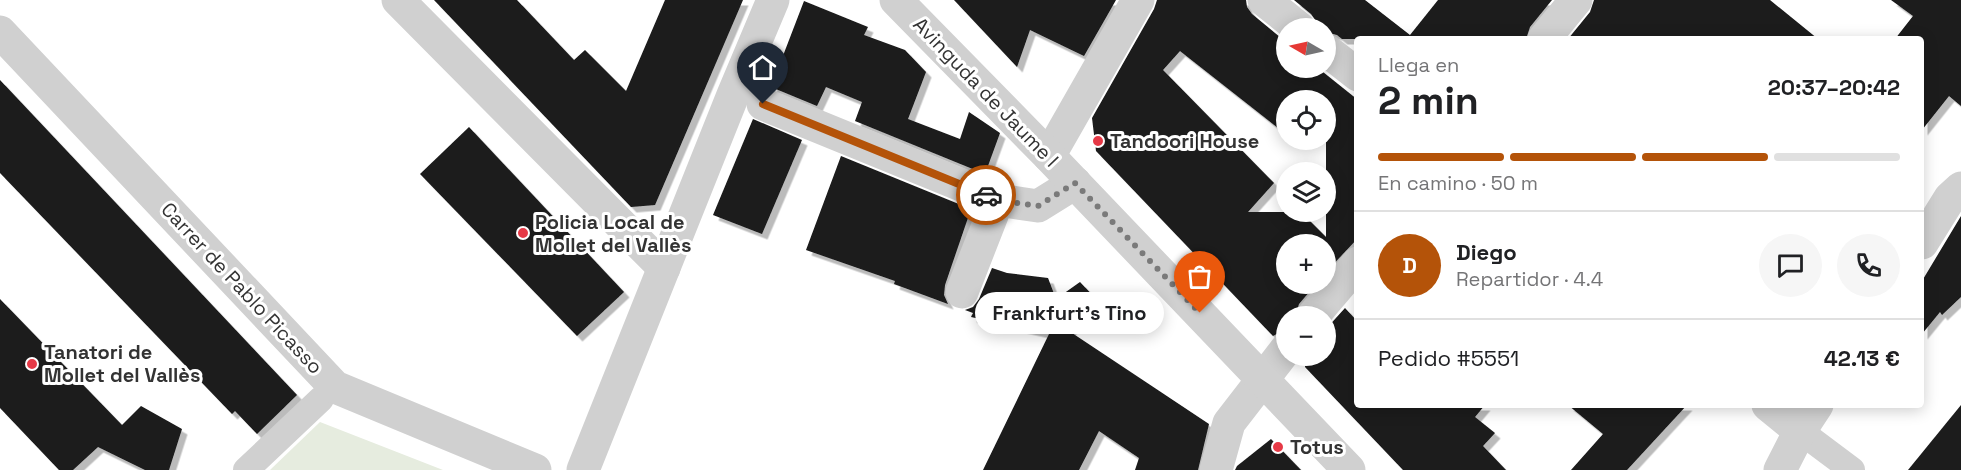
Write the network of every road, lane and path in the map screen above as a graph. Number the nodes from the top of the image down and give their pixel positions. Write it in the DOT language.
graph roads {
  1 [pos="398,0"];
  2 [pos="773,0"];
  3 [pos="897,0"];
  4 [pos="1138,0"];
  5 [pos="1264,0"];
  6 [pos="1576,0"];
  7 [pos="1286,18"];
  8 [pos="0,32"];
  9 [pos="1546,36"];
  10 [pos="1336,58"];
  11 [pos="1354,72"];
  12 [pos="763,104"];
  13 [pos="1049,156"];
  14 [pos="1075,183"];
  15 [pos="1961,188"];
  16 [pos="998,200"];
  17 [pos="1924,240"];
  18 [pos="664,268"];
  19 [pos="1354,268"];
  20 [pos="962,292"];
  21 [pos="1321,306"];
  22 [pos="1276,362"];
  23 [pos="1263,378"];
  24 [pos="321,399"];
  25 [pos="1777,408"];
  26 [pos="1808,418"];
  27 [pos="246,470"];
  28 [pos="535,470"];
  29 [pos="583,470"];
  30 [pos="1216,470"];
  31 [pos="1349,470"];
  32 [pos="1779,470"];
  33 [pos="1852,470"];
  1 -- 18 [label="street"];
  2 -- 18 [label="street"];
  3 -- 13 [label="street, Avinguda de Jaume I"];
  4 -- 13 [label="street"];
  5 -- 7 [label="street"];
  6 -- 9 [label="street"];
  8 -- 28 [label="street, Carrer de Pablo Picasso"];
  10 -- 11 [label="street"];
  12 -- 16 [label="street"];
  13 -- 14 [label="street, Avinguda de Jaume I"];
  14 -- 16 [label="street"];
  14 -- 23 [label="street, Avinguda de Jaume I"];
  15 -- 17 [label="street"];
  16 -- 20 [label="street"];
  18 -- 29 [label="street"];
  19 -- 21 [label="street"];
  22 -- 23 [label="street"];
  23 -- 30 [label="street"];
  23 -- 31 [label="street, Avinguda de Jaume I"];
  24 -- 27 [label="street"];
  25 -- 26 [label="street"];
  26 -- 32 [label="street"];
  26 -- 33 [label="street"];
}
